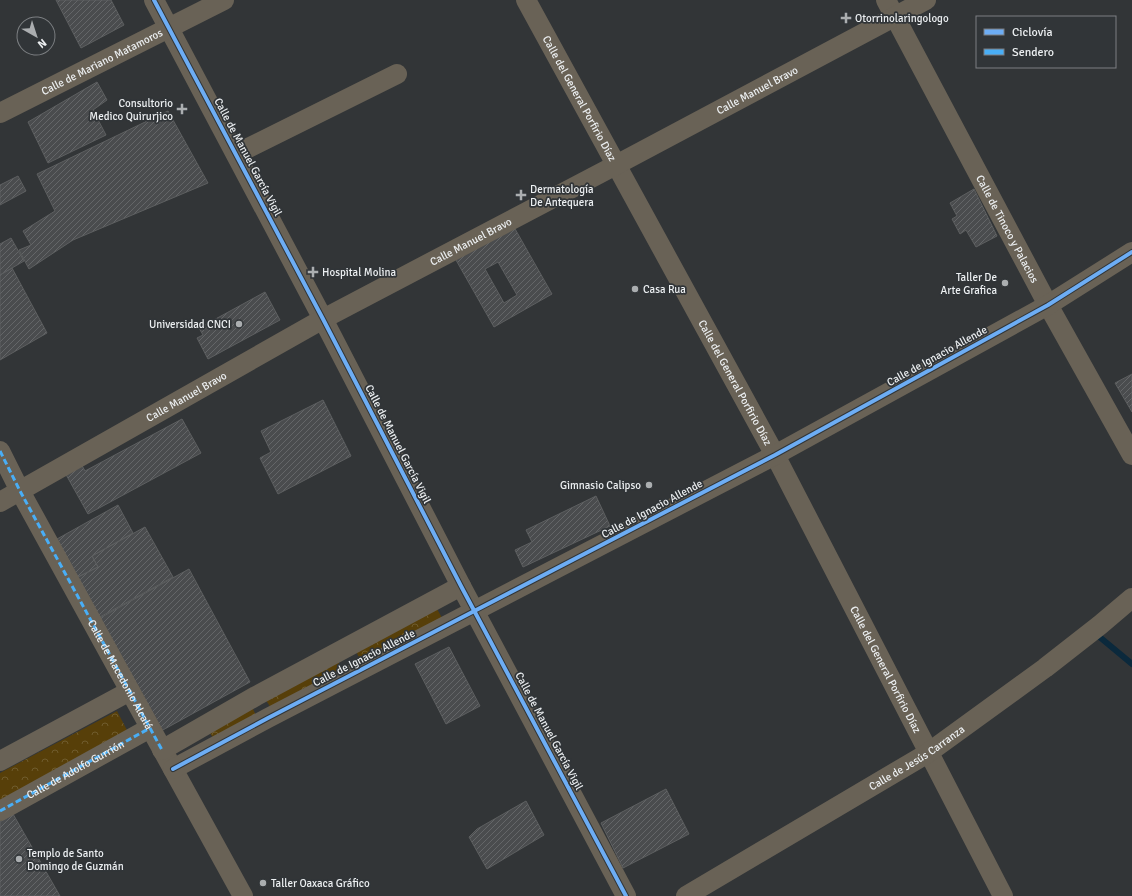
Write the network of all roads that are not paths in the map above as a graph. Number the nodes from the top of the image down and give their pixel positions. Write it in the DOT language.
graph roads {
  1 [pos="154,0"];
  2 [pos="224,0"];
  3 [pos="526,0"];
  4 [pos="926,0"];
  5 [pos="891,8"];
  6 [pos="169,28"];
  7 [pos="397,74"];
  8 [pos="0,113"];
  9 [pos="236,154"];
  10 [pos="616,165"];
  11 [pos="1132,252"];
  12 [pos="1048,305"];
  13 [pos="323,319"];
  14 [pos="0,451"];
  15 [pos="775,455"];
  16 [pos="1132,455"];
  17 [pos="20,491"];
  18 [pos="0,502"];
  19 [pos="461,586"];
  20 [pos="1132,598"];
  21 [pos="475,611"];
  22 [pos="342,650"];
  23 [pos="353,674"];
  24 [pos="130,691"];
  25 [pos="256,696"];
  26 [pos="268,718"];
  27 [pos="150,728"];
  28 [pos="162,750"];
  29 [pos="928,753"];
  30 [pos="0,761"];
  31 [pos="173,769"];
  32 [pos="0,812"];
  33 [pos="243,896"];
  34 [pos="626,896"];
  35 [pos="686,896"];
  36 [pos="1002,896"];
  1 -- 6 [label="street, Calle de Manuel García Vigil"];
  2 -- 6 [label="street, Calle de Mariano Matamoros"];
  3 -- 10 [label="street, Calle del General Porfirio Díaz"];
  4 -- 5 [label="street, Calle Manuel Bravo"];
  5 -- 10 [label="street, Calle Manuel Bravo"];
  5 -- 12 [label="street, Calle de Tinoco y Palacios"];
  6 -- 8 [label="street, Calle de Mariano Matamoros"];
  6 -- 9 [label="street, Calle de Manuel García Vigil"];
  7 -- 9 [label="street"];
  9 -- 13 [label="street, Calle de Manuel García Vigil"];
  10 -- 13 [label="street, Calle Manuel Bravo"];
  10 -- 15 [label="street, Calle del General Porfirio Díaz"];
  11 -- 12 [label="street, Calle de Ignacio Allende"];
  12 -- 15 [label="street, Calle de Ignacio Allende"];
  12 -- 16 [label="street, Calle de Tinoco y Palacios"];
  13 -- 17 [label="street, Calle Manuel Bravo"];
  13 -- 19 [label="street, Calle de Manuel García Vigil"];
  14 -- 17 [label="street, Calle de Macedonio Alcalá"];
  15 -- 21 [label="street, Calle de Ignacio Allende"];
  15 -- 29 [label="street, Calle del General Porfirio Díaz"];
  17 -- 18 [label="street, Calle Manuel Bravo"];
  17 -- 24 [label="street, Calle de Macedonio Alcalá"];
  19 -- 21 [label="street, Calle de Manuel García Vigil"];
  19 -- 22 [label="street, Calle de Ignacio Allende"];
  20 -- 29 [label="street, Calle de Jesús Carranza"];
  21 -- 23 [label="street, Calle de Ignacio Allende"];
  21 -- 34 [label="street, Calle de Manuel García Vigil"];
  22 -- 23 [label="street, Calle de Ignacio Allende"];
  22 -- 25 [label="street, Calle de Ignacio Allende"];
  23 -- 26 [label="street, Calle de Ignacio Allende"];
  24 -- 27 [label="street, Calle de Macedonio Alcalá"];
  24 -- 30 [label="street"];
  25 -- 26 [label="street"];
  25 -- 28 [label="street, Calle de Ignacio Allende"];
  26 -- 31 [label="street, Calle de Ignacio Allende"];
  27 -- 28 [label="street, Calle de Macedonio Alcalá"];
  27 -- 32 [label="street, Calle de Adolfo Gurrión"];
  28 -- 31 [label="street, Calle de Macedonio Alcalá"];
  29 -- 35 [label="street, Calle de Jesús Carranza"];
  29 -- 36 [label="street, Calle del General Porfirio Díaz"];
  31 -- 33 [label="street, Calle de Macedonio Alcalá"];
}
